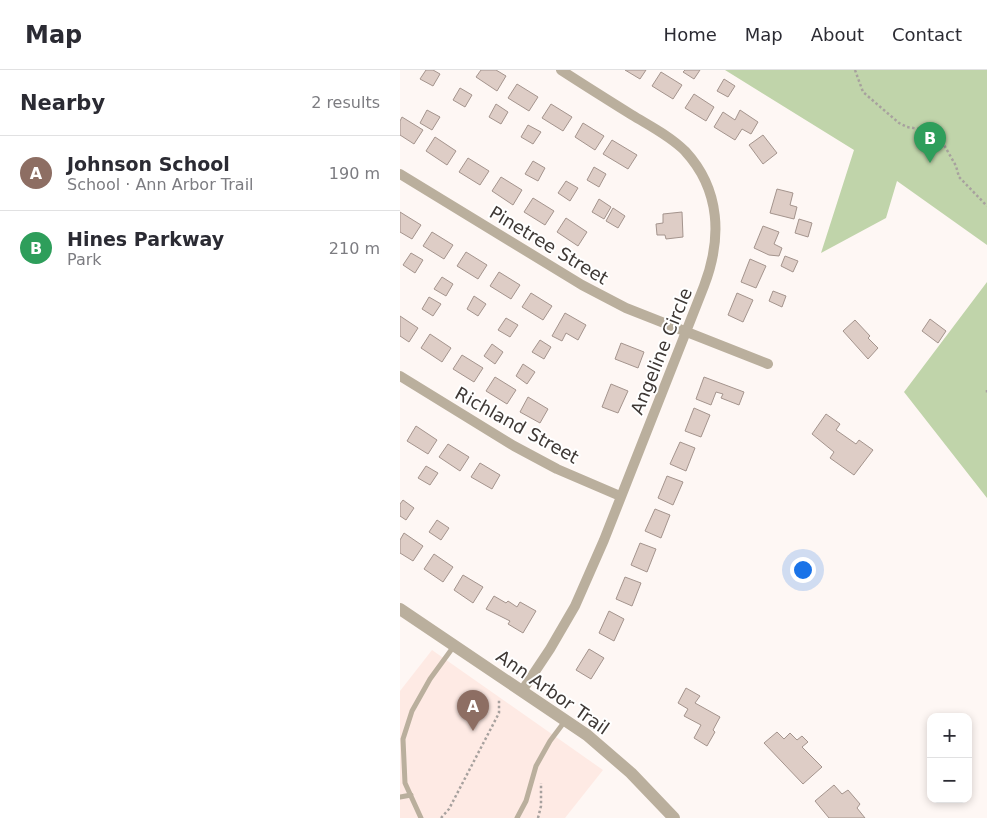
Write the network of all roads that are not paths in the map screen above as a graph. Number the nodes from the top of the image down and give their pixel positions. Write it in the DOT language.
graph roads {
  1 [pos="561,70"];
  2 [pos="400,174"];
  3 [pos="686,333"];
  4 [pos="768,364"];
  5 [pos="400,376"];
  6 [pos="620,496"];
  7 [pos="400,609"];
  8 [pos="454,646"];
  9 [pos="522,691"];
  10 [pos="566,721"];
  11 [pos="410,794"];
  12 [pos="400,797"];
  13 [pos="421,818"];
  14 [pos="517,818"];
  15 [pos="674,818"];
  1 -- 3 [label="street, Angeline Circle"];
  2 -- 3 [label="street, Pinetree Street"];
  3 -- 4 [label="street, Pinetree Street"];
  3 -- 6 [label="street, Angeline Circle"];
  5 -- 6 [label="street, Richland Street"];
  6 -- 9 [label="street, Angeline Circle"];
  7 -- 8 [label="street, Ann Arbor Trail"];
  8 -- 9 [label="street, Ann Arbor Trail"];
  8 -- 11 [label="lane"];
  9 -- 10 [label="street, Ann Arbor Trail"];
  10 -- 14 [label="lane"];
  10 -- 15 [label="street, Ann Arbor Trail"];
  11 -- 12 [label="lane"];
  11 -- 13 [label="lane"];
}
